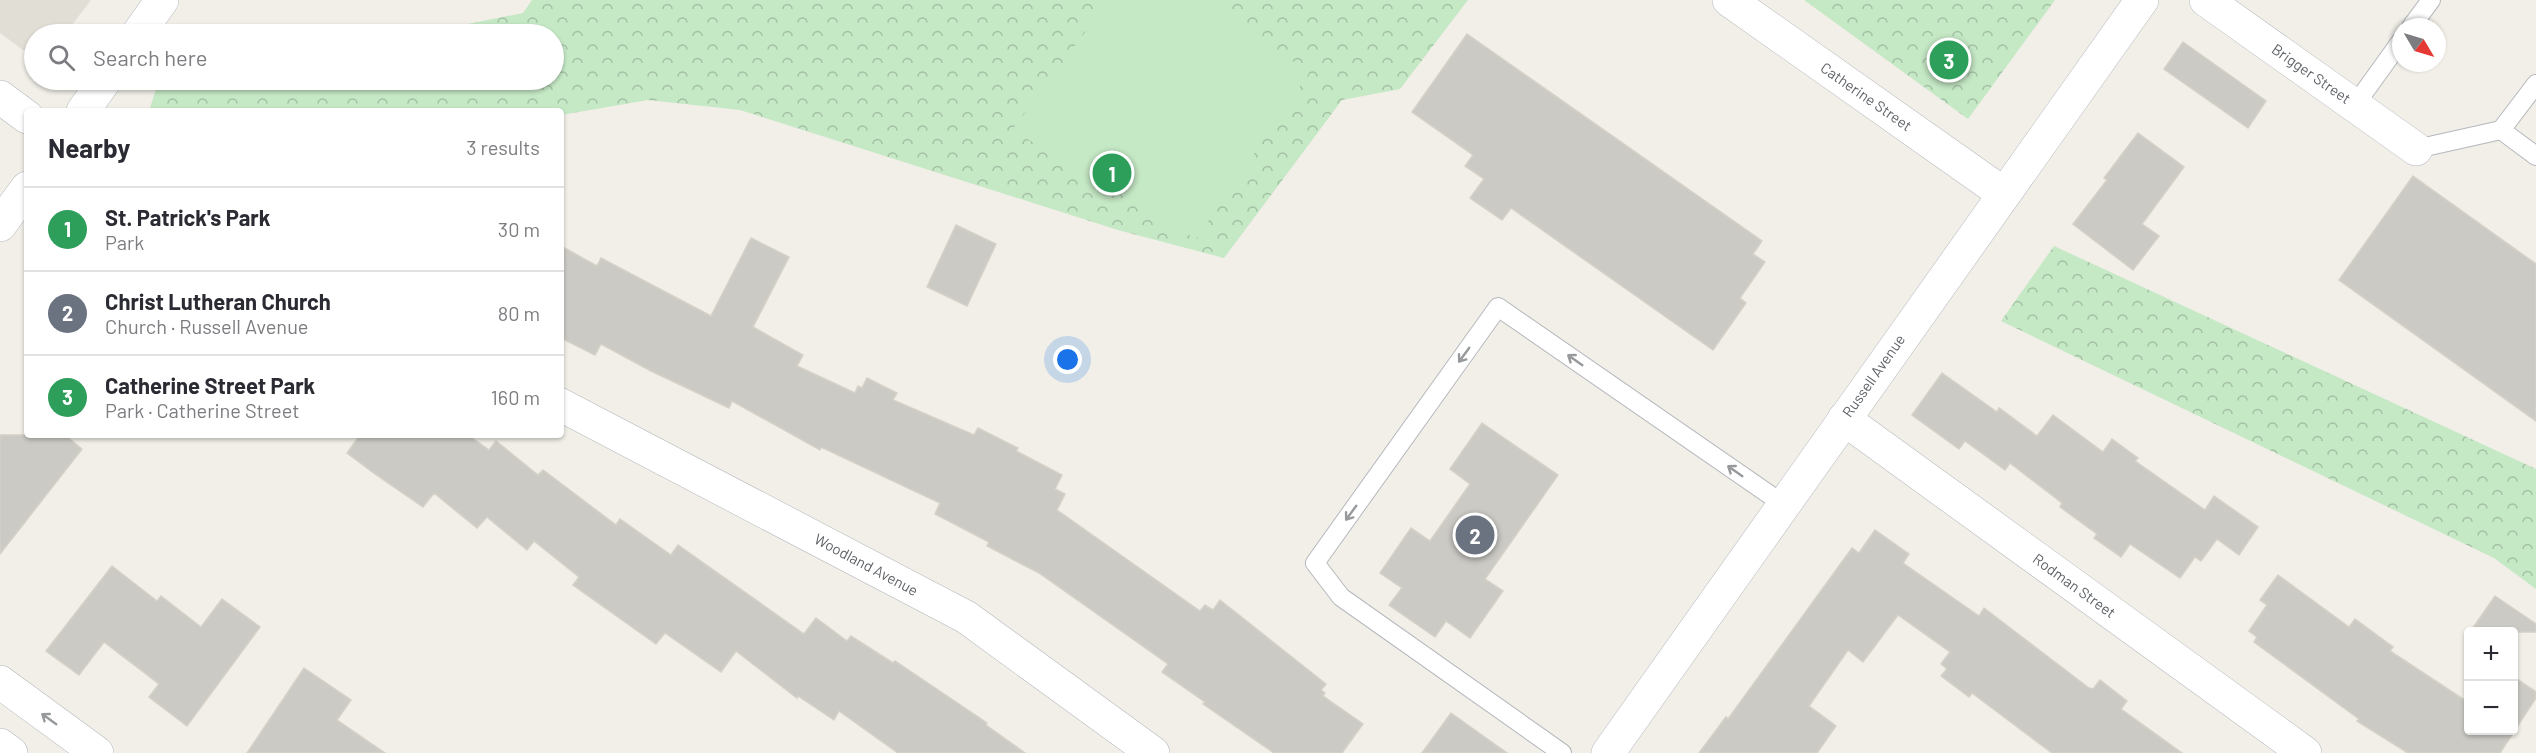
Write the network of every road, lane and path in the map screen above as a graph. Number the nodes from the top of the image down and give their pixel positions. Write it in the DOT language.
graph roads {
  1 [pos="162,0"];
  2 [pos="1729,0"];
  3 [pos="2142,0"];
  4 [pos="2206,0"];
  5 [pos="2431,0"];
  6 [pos="2418,18"];
  7 [pos="145,24"];
  8 [pos="2392,54"];
  9 [pos="2536,84"];
  10 [pos="98,90"];
  11 [pos="0,97"];
  12 [pos="2355,105"];
  13 [pos="85,108"];
  14 [pos="24,115"];
  15 [pos="2501,130"];
  16 [pos="2416,148"];
  17 [pos="2536,156"];
  18 [pos="24,192"];
  19 [pos="2004,194"];
  20 [pos="0,225"];
  21 [pos="564,407"];
  22 [pos="1844,419"];
  23 [pos="1783,504"];
  24 [pos="3,692"];
  25 [pos="0,745"];
  26 [pos="11,753"];
  27 [pos="97,753"];
  28 [pos="1153,753"];
  29 [pos="1563,753"];
  30 [pos="1608,753"];
  31 [pos="2305,753"];
  1 -- 7 [label="street"];
  2 -- 19 [label="street, Catherine Street"];
  3 -- 19 [label="street, Russell Avenue"];
  4 -- 12 [label="street, Brigger Street"];
  5 -- 6 [label="lane"];
  8 -- 12 [label="lane"];
  9 -- 15 [label="lane"];
  10 -- 13 [label="street"];
  11 -- 14 [label="street"];
  12 -- 16 [label="street, Brigger Street"];
  15 -- 16 [label="lane"];
  15 -- 17 [label="lane"];
  18 -- 20 [label="street"];
  19 -- 22 [label="street, Russell Avenue"];
  21 -- 28 [label="street, Woodland Avenue"];
  22 -- 23 [label="street, Russell Avenue"];
  22 -- 31 [label="street, Rodman Street"];
  23 -- 29 [label="lane, one-way"];
  23 -- 30 [label="street, Russell Avenue"];
  27 -- 24 [label="street, one-way"];
  25 -- 26 [label="street"];
}
